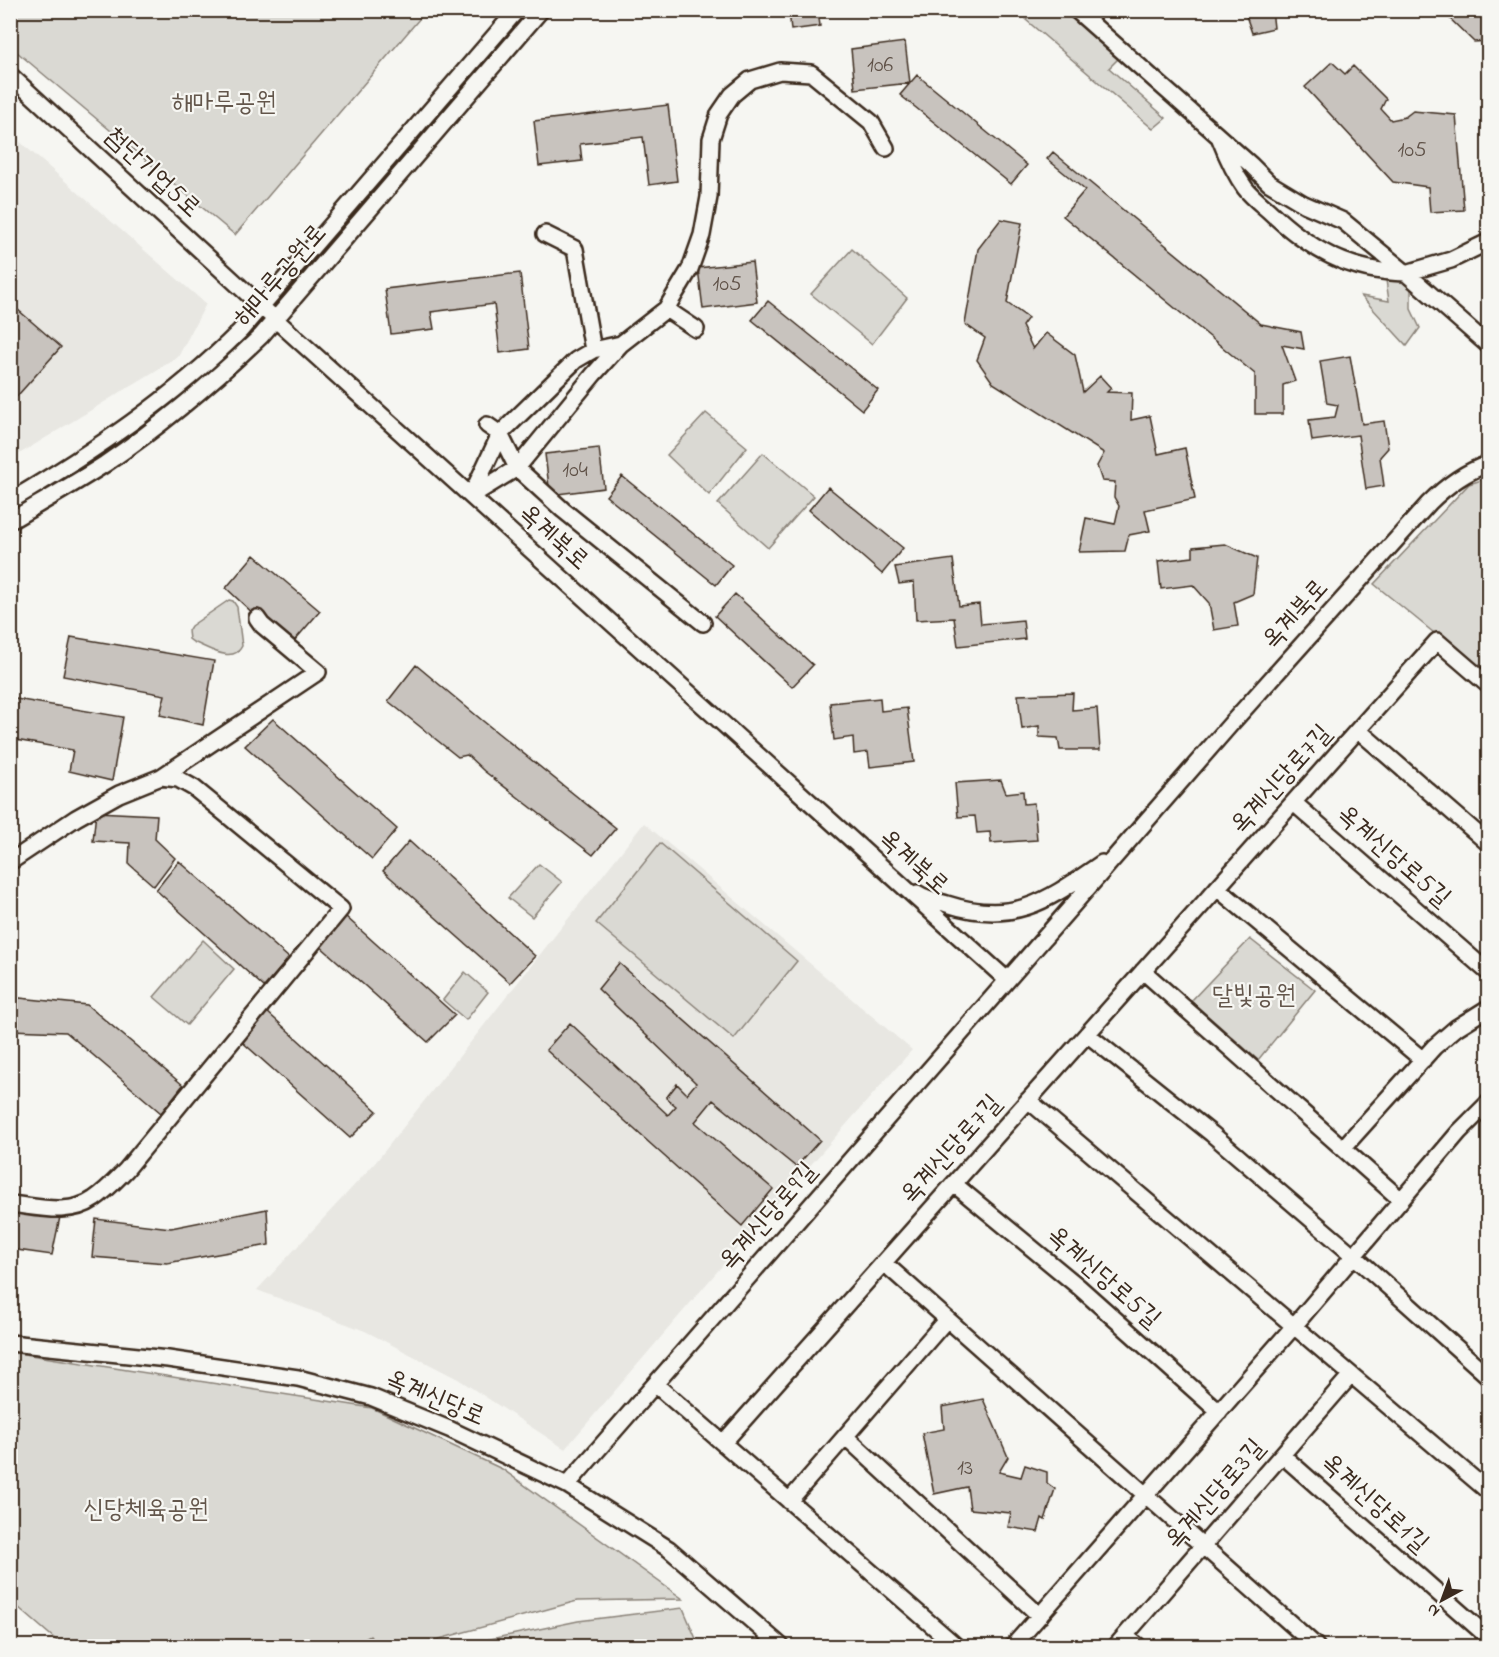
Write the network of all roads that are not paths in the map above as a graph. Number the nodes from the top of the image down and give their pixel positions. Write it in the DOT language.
graph roads {
  1 [pos="516,10"];
  2 [pos="541,10"];
  3 [pos="1076,10"];
  4 [pos="10,75"];
  5 [pos="1219,137"];
  6 [pos="886,148"];
  7 [pos="545,234"];
  8 [pos="1488,242"];
  9 [pos="1406,273"];
  10 [pos="262,307"];
  11 [pos="666,309"];
  12 [pos="276,320"];
  13 [pos="696,329"];
  14 [pos="621,344"];
  15 [pos="1488,345"];
  16 [pos="593,350"];
  17 [pos="487,425"];
  18 [pos="500,434"];
  19 [pos="1488,464"];
  20 [pos="517,468"];
  21 [pos="471,496"];
  22 [pos="10,501"];
  23 [pos="10,521"];
  24 [pos="257,618"];
  25 [pos="703,623"];
  26 [pos="1488,686"];
  27 [pos="1358,730"];
  28 [pos="161,777"];
  29 [pos="1294,802"];
  30 [pos="1488,843"];
  31 [pos="1120,851"];
  32 [pos="10,862"];
  33 [pos="892,876"];
  34 [pos="1217,888"];
  35 [pos="1143,971"];
  36 [pos="1488,972"];
  37 [pos="1007,980"];
  38 [pos="1488,1008"];
  39 [pos="1087,1034"];
  40 [pos="1423,1060"];
  41 [pos="1028,1100"];
  42 [pos="1488,1103"];
  43 [pos="1343,1148"];
  44 [pos="954,1184"];
  45 [pos="1400,1199"];
  46 [pos="10,1204"];
  47 [pos="1354,1256"];
  48 [pos="884,1263"];
  49 [pos="947,1318"];
  50 [pos="1294,1326"];
  51 [pos="10,1343"];
  52 [pos="1352,1375"];
  53 [pos="1488,1376"];
  54 [pos="655,1384"];
  55 [pos="1219,1412"];
  56 [pos="846,1437"];
  57 [pos="723,1443"];
  58 [pos="1282,1455"];
  59 [pos="567,1485"];
  60 [pos="1488,1491"];
  61 [pos="1146,1495"];
  62 [pos="789,1501"];
  63 [pos="1203,1546"];
  64 [pos="1040,1616"];
  65 [pos="1488,1637"];
  66 [pos="1120,1641"];
  67 [pos="781,1647"];
  68 [pos="956,1647"];
  69 [pos="1013,1647"];
  70 [pos="1138,1647"];
  71 [pos="1316,1647"];
  1 -- 10 [label="street, 해마루공원로"];
  2 -- 12 [label="street, 해마루공원로"];
  3 -- 5 [label="street"];
  4 -- 10 [label="street, 첨단기업5로"];
  5 -- 9 [label="street"];
  5 -- 9 [label="street"];
  6 -- 11 [label="street"];
  7 -- 16 [label="street"];
  8 -- 9 [label="street"];
  9 -- 15 [label="street"];
  10 -- 12 [label="street, 옥계북로"];
  10 -- 22 [label="street, 해마루공원로"];
  11 -- 13 [label="street"];
  11 -- 14 [label="street"];
  12 -- 21 [label="street, 옥계북로"];
  12 -- 23 [label="street, 해마루공원로"];
  14 -- 16 [label="street"];
  14 -- 20 [label="street"];
  16 -- 18 [label="street"];
  17 -- 18 [label="street"];
  18 -- 20 [label="street"];
  18 -- 21 [label="street"];
  19 -- 31 [label="street, 옥계북로"];
  20 -- 21 [label="street"];
  20 -- 25 [label="street"];
  21 -- 33 [label="street, 옥계북로"];
  24 -- 28 [label="street"];
  26 -- 27 [label="street, 옥계신당로7길"];
  27 -- 29 [label="street, 옥계신당로7길"];
  27 -- 30 [label="street, 옥계신당로7길"];
  28 -- 32 [label="street"];
  28 -- 46 [label="street"];
  29 -- 34 [label="street, 옥계신당로7길"];
  29 -- 36 [label="street, 옥계신당로5길"];
  31 -- 33 [label="street"];
  31 -- 37 [label="street, 옥계북로"];
  33 -- 37 [label="street, 옥계북로"];
  34 -- 35 [label="street, 옥계신당로7길"];
  34 -- 40 [label="street"];
  35 -- 39 [label="street, 옥계신당로7길"];
  35 -- 43 [label="street"];
  37 -- 54 [label="street, 옥계신당로9길"];
  38 -- 40 [label="street"];
  39 -- 41 [label="street, 옥계신당로7길"];
  39 -- 47 [label="street"];
  40 -- 43 [label="street"];
  41 -- 44 [label="street, 옥계신당로7길"];
  41 -- 50 [label="street"];
  42 -- 45 [label="street"];
  43 -- 45 [label="street"];
  44 -- 48 [label="street, 옥계신당로7길"];
  44 -- 55 [label="street, 옥계신당로5길"];
  45 -- 47 [label="street"];
  47 -- 50 [label="street"];
  47 -- 53 [label="street"];
  48 -- 49 [label="street"];
  48 -- 57 [label="street, 옥계신당로7길"];
  49 -- 56 [label="street"];
  49 -- 61 [label="street"];
  50 -- 52 [label="street"];
  50 -- 55 [label="street"];
  51 -- 59 [label="street, 옥계신당로"];
  52 -- 58 [label="street, 옥계신당로3길"];
  52 -- 60 [label="street"];
  54 -- 57 [label="street"];
  54 -- 59 [label="street, 옥계신당로9길"];
  55 -- 61 [label="street"];
  56 -- 62 [label="street"];
  56 -- 64 [label="street"];
  57 -- 62 [label="street"];
  58 -- 63 [label="street, 옥계신당로3길"];
  58 -- 65 [label="street, 옥계신당로1길"];
  59 -- 67 [label="street, 옥계신당로"];
  61 -- 63 [label="street"];
  61 -- 64 [label="street"];
  62 -- 68 [label="street"];
  63 -- 66 [label="street, 옥계신당로3길"];
  63 -- 71 [label="street"];
  64 -- 69 [label="street"];
  66 -- 70 [label="street"];
}
